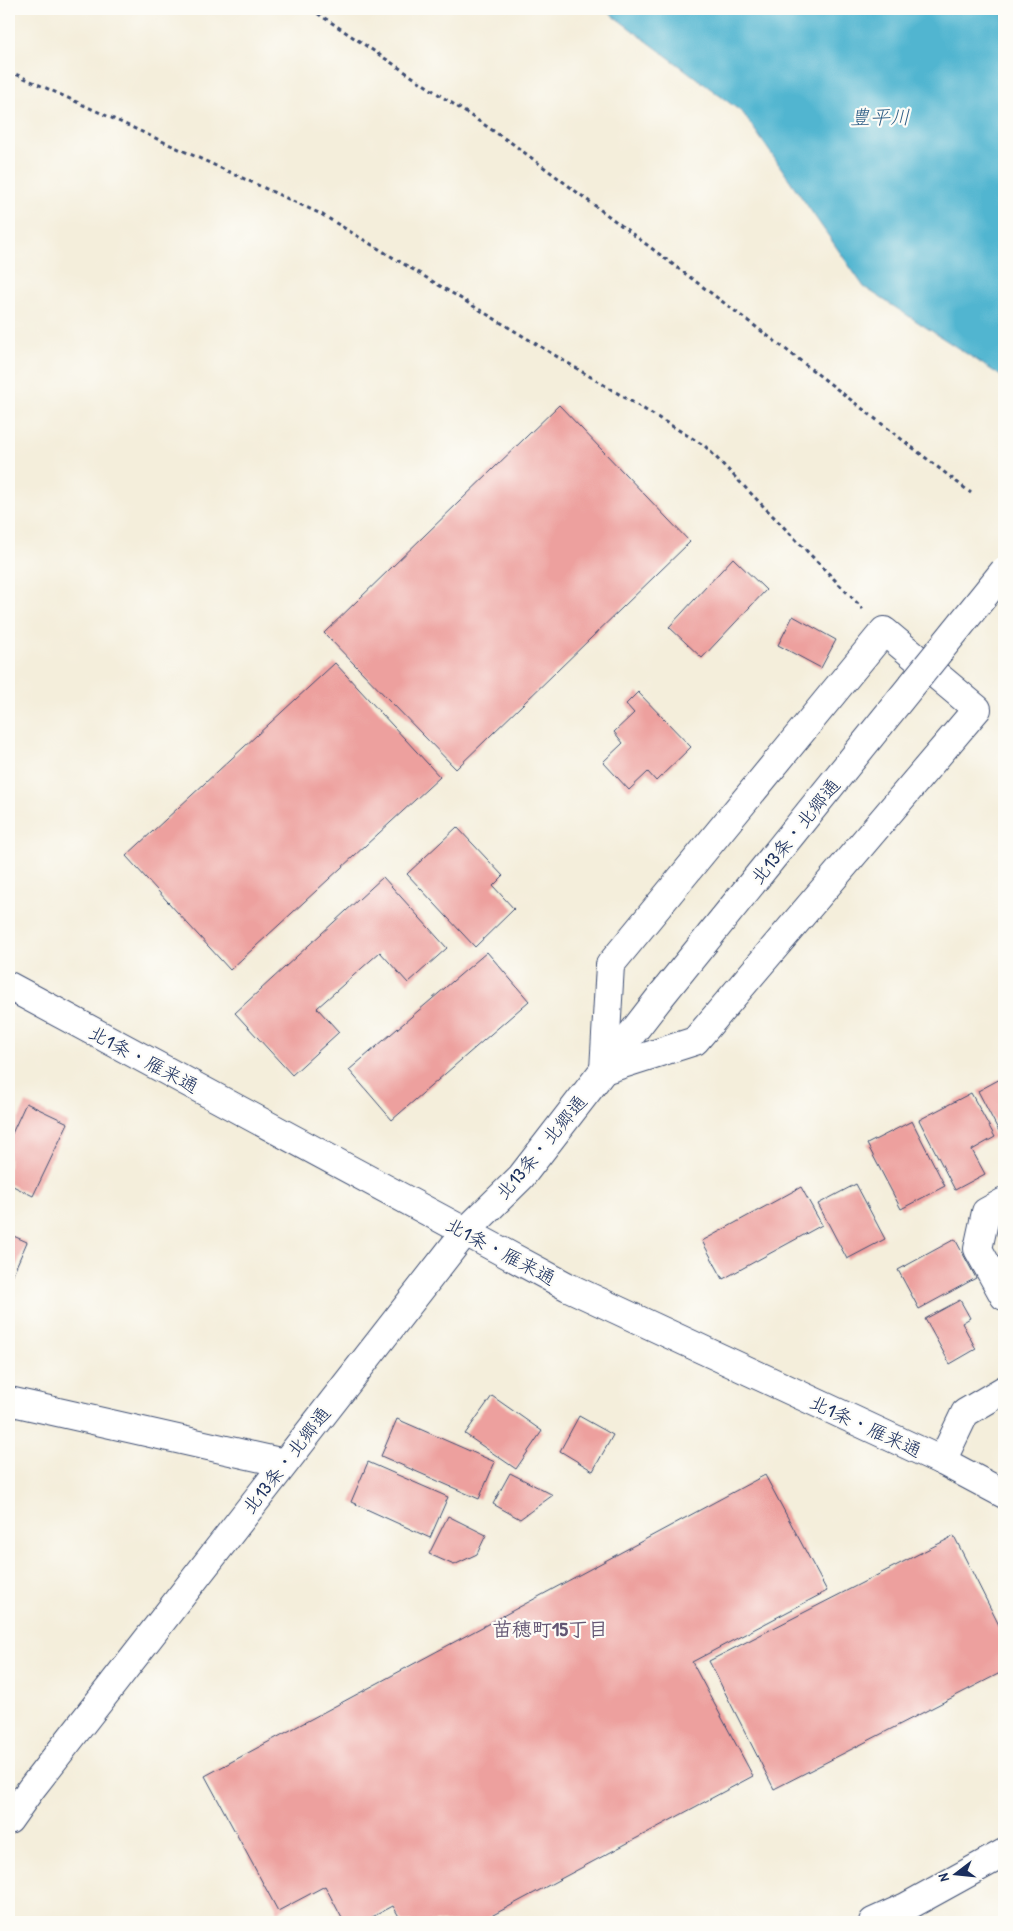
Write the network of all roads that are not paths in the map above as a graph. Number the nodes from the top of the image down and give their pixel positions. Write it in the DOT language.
graph roads {
  1 [pos="1004,570"];
  2 [pos="9,986"];
  3 [pos="604,1070"];
  4 [pos="1004,1202"];
  5 [pos="465,1232"];
  6 [pos="1004,1296"];
  7 [pos="1004,1390"];
  8 [pos="9,1401"];
  9 [pos="942,1461"];
  10 [pos="284,1463"];
  11 [pos="1004,1494"];
  12 [pos="9,1820"];
  13 [pos="1004,1853"];
  14 [pos="910,1915"];
  15 [pos="873,1922"];
  1 -- 3 [label="main road, 北13条・北郷通, bridge"];
  2 -- 5 [label="main road, 北1条・雁来通"];
  3 -- 3 [label="main road"];
  3 -- 5 [label="main road, 北13条・北郷通"];
  4 -- 6 [label="main road"];
  5 -- 9 [label="main road, 北1条・雁来通"];
  5 -- 10 [label="main road, 北13条・北郷通"];
  7 -- 9 [label="main road"];
  8 -- 10 [label="main road"];
  9 -- 11 [label="main road, 北1条・雁来通"];
  10 -- 12 [label="main road, 北13条・北郷通"];
  13 -- 14 [label="main road"];
  14 -- 15 [label="main road"];
}
